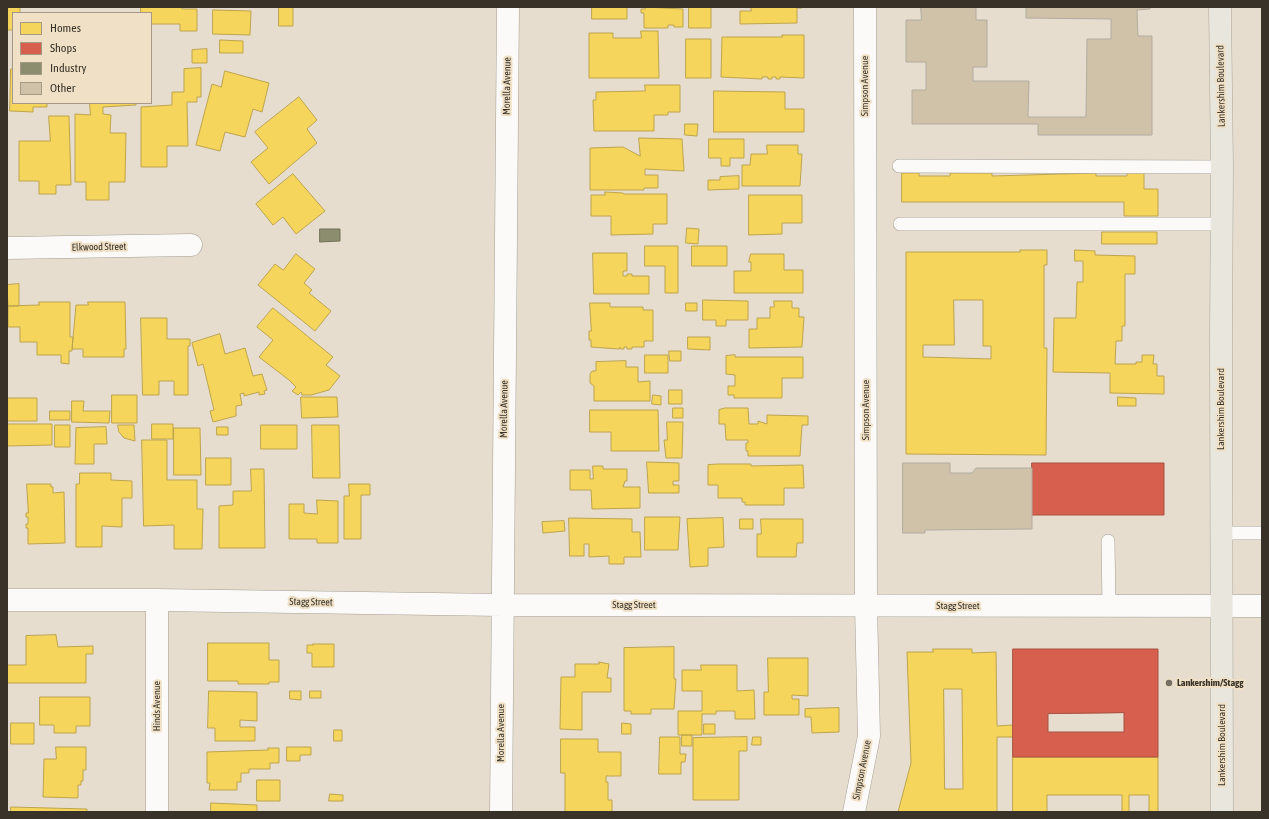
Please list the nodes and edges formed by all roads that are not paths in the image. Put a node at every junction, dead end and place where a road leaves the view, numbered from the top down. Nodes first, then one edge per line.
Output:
1 (508, 7) edge
2 (865, 7) edge
3 (1220, 7) edge
4 (899, 166) dead end
5 (1222, 167) junction
6 (900, 224) dead end
7 (1222, 224) junction
8 (191, 245) dead end
9 (7, 248) edge
10 (1222, 533) junction
11 (1262, 533) edge
12 (1108, 541) dead end
13 (7, 600) edge
14 (157, 600) junction
15 (502, 605) junction
16 (866, 605) junction
17 (1109, 606) junction
18 (1222, 606) junction
19 (1262, 606) edge
20 (157, 812) edge
21 (501, 812) edge
22 (854, 812) edge
23 (1222, 812) edge

1 - 15 street, Morella Avenue
2 - 16 street, Simpson Avenue
3 - 5 main road, Lankershim Boulevard
4 - 5 lane
5 - 7 main road, Lankershim Boulevard
6 - 7 lane
7 - 10 main road, Lankershim Boulevard
8 - 9 street, Elkwood Street
10 - 11 lane
10 - 18 main road, Lankershim Boulevard
12 - 17 lane
13 - 14 street, Stagg Street
14 - 15 street, Stagg Street
14 - 20 street, Hinds Avenue
15 - 16 street, Stagg Street
15 - 21 street, Morella Avenue
16 - 17 street, Stagg Street
16 - 22 street, Simpson Avenue
17 - 18 street, Stagg Street
18 - 19 street, Stagg Street
18 - 23 main road, Lankershim Boulevard

